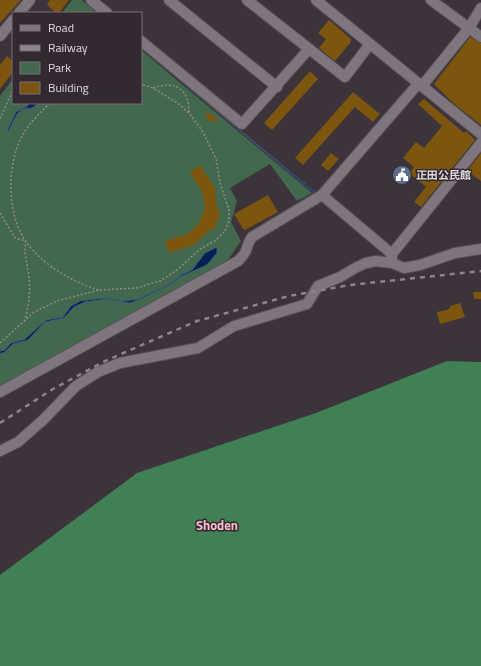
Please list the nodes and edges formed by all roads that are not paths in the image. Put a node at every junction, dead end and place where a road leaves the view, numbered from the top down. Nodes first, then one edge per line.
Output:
1 (30, 0) edge
2 (91, 0) edge
3 (169, 0) edge
4 (247, 0) edge
5 (316, 0) edge
6 (431, 0) edge
7 (481, 8) edge
8 (20, 12) edge
9 (106, 12) edge
10 (12, 21) edge
11 (469, 28) junction
12 (0, 36) edge
13 (481, 37) edge
14 (142, 42) edge
15 (370, 44) junction
16 (309, 49) junction
17 (420, 85) junction
18 (277, 87) junction
19 (481, 134) edge
20 (481, 144) edge
21 (322, 195) junction
22 (481, 249) edge
23 (392, 258) junction
24 (0, 392) edge
25 (0, 451) edge

1 - 8 street
2 - 9 street
3 - 18 street
4 - 16 street
5 - 15 street
6 - 11 street
7 - 11 street
10 - 12 street
11 - 13 street
11 - 17 street
14 - 18 street
15 - 16 street
15 - 17 street
16 - 18 street
17 - 19 street
17 - 21 street
20 - 23 street
21 - 23 street
21 - 24 street
22 - 23 street
23 - 25 street

